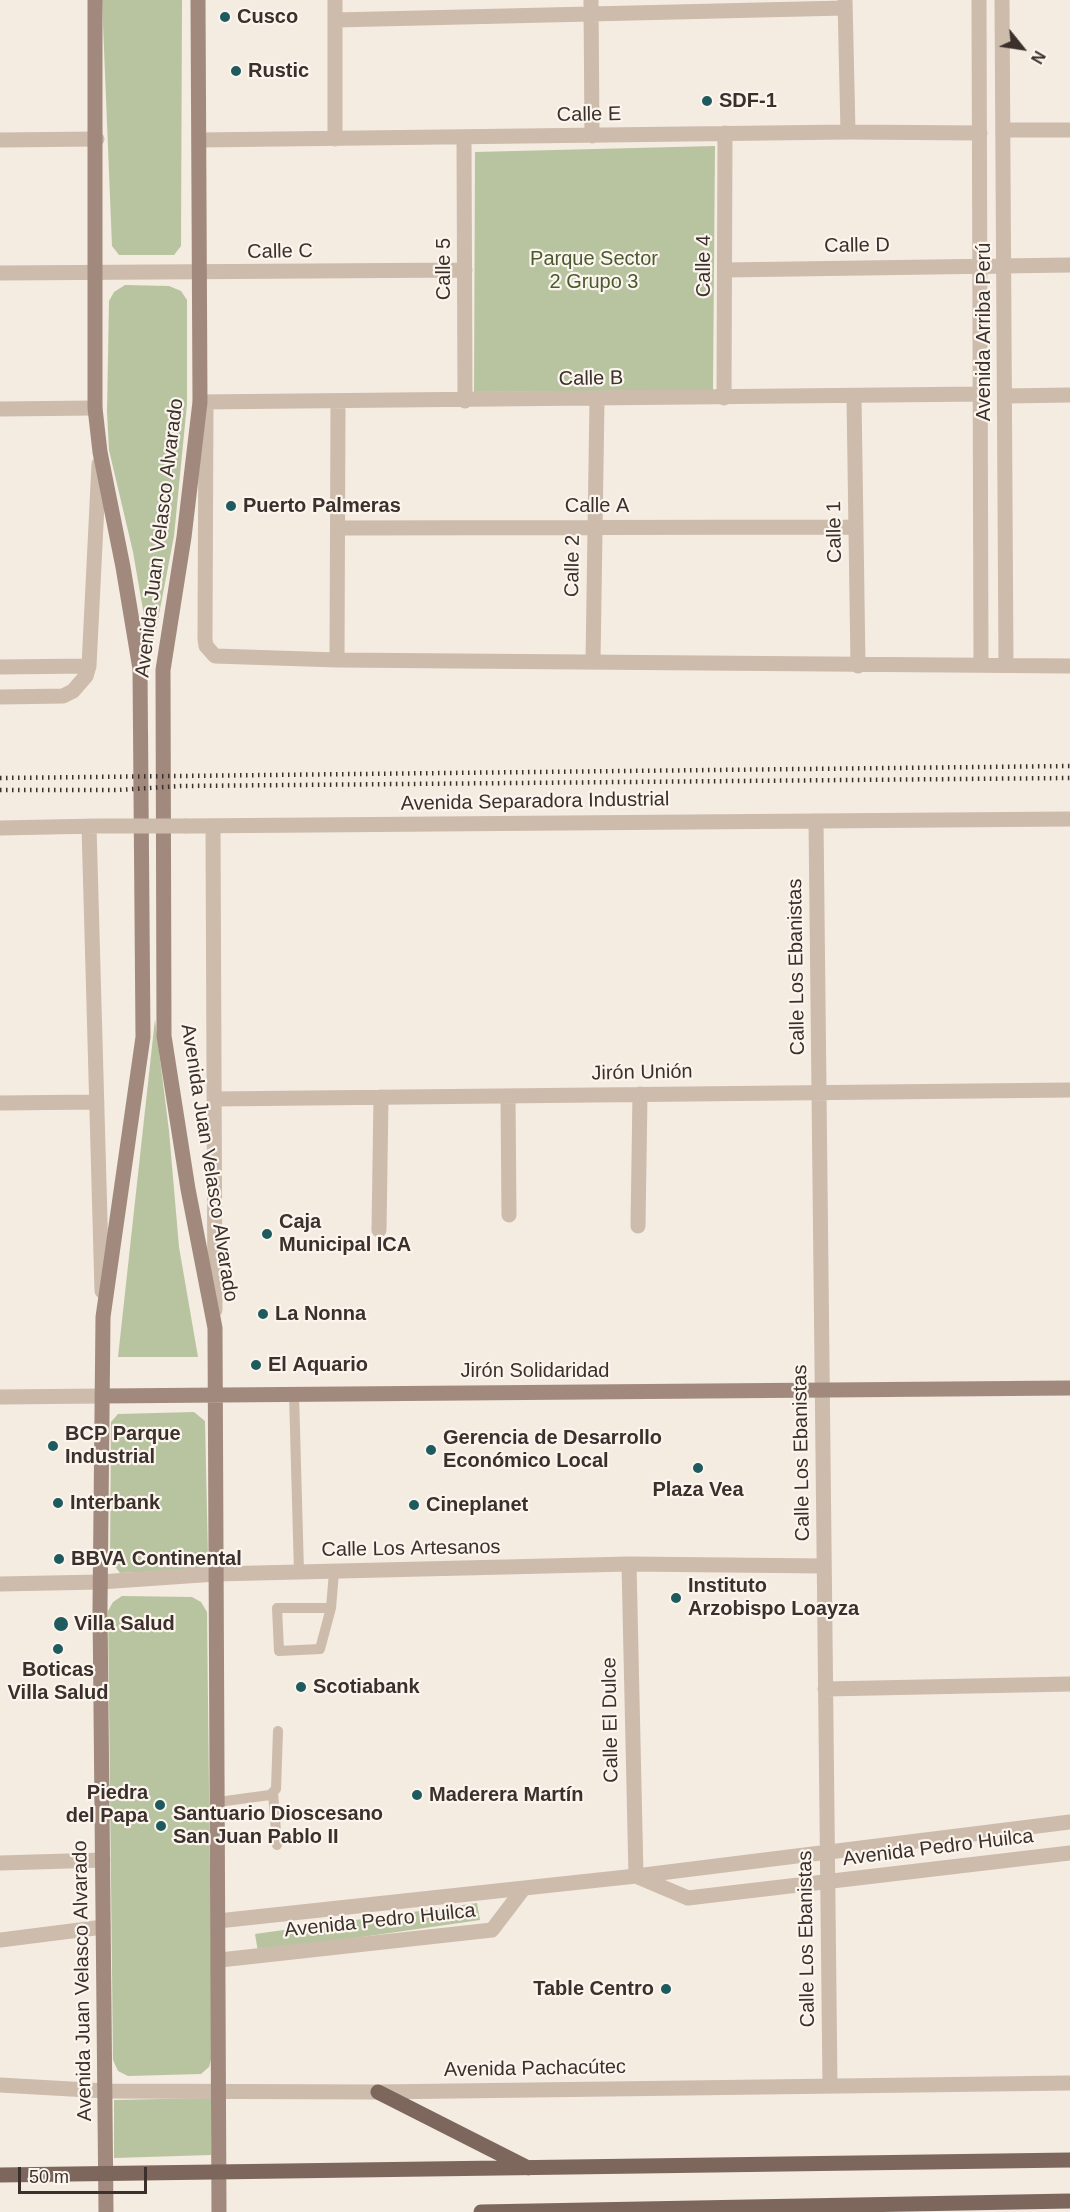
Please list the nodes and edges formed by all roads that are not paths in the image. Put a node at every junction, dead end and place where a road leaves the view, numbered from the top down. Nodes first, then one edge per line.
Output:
1 (95, 0) edge
2 (198, 0) edge
3 (335, 0) edge
4 (979, 0) edge
5 (1002, 0) edge
6 (845, 4) edge
7 (591, 7) edge
8 (335, 20) junction
9 (1004, 130) junction
10 (1070, 130) edge
11 (848, 132) junction
12 (725, 133) junction
13 (980, 133) junction
14 (592, 135) junction
15 (464, 137) junction
16 (335, 139) junction
17 (0, 140) edge
18 (97, 140) junction
19 (198, 140) junction
20 (991, 265) junction
21 (1070, 265) edge
22 (465, 270) junction
23 (725, 270) junction
24 (96, 272) junction
25 (0, 273) edge
26 (199, 274) junction
27 (982, 394) junction
28 (1070, 395) edge
29 (854, 396) junction
30 (1005, 396) junction
31 (724, 398) junction
32 (597, 400) junction
33 (465, 401) junction
34 (203, 402) junction
35 (338, 403) junction
36 (95, 408) junction
37 (0, 409) edge
38 (100, 453) junction
39 (595, 527) junction
40 (855, 527) junction
41 (338, 528) junction
42 (336, 660) junction
43 (593, 662) junction
44 (981, 663) junction
45 (1006, 664) junction
46 (89, 666) junction
47 (858, 666) junction
48 (1070, 666) edge
49 (0, 667) edge
50 (0, 697) edge
51 (1070, 819) edge
52 (816, 820) junction
53 (95, 826) junction
54 (213, 826) junction
55 (0, 828) edge
56 (1070, 1090) edge
57 (819, 1092) junction
58 (640, 1094) junction
59 (508, 1096) junction
60 (381, 1097) junction
61 (214, 1099) junction
62 (97, 1102) junction
63 (0, 1103) edge
64 (509, 1215) dead end
65 (638, 1226) dead end
66 (379, 1230) dead end
67 (103, 1317) junction
68 (215, 1328) junction
69 (1070, 1388) edge
70 (822, 1390) junction
71 (294, 1394) junction
72 (215, 1395) junction
73 (102, 1396) junction
74 (0, 1397) edge
75 (629, 1564) junction
76 (824, 1566) junction
77 (299, 1572) junction
78 (334, 1572) junction
79 (216, 1574) junction
80 (100, 1582) junction
81 (0, 1584) edge
82 (331, 1608) junction
83 (1070, 1684) edge
84 (825, 1689) junction
85 (278, 1731) dead end
86 (273, 1792) junction
87 (218, 1802) junction
88 (1070, 1822) edge
89 (277, 1845) dead end
90 (827, 1852) junction
91 (1070, 1853) edge
92 (103, 1860) junction
93 (0, 1863) edge
94 (636, 1876) junction
95 (827, 1882) junction
96 (524, 1888) junction
97 (218, 1921) junction
98 (103, 1928) junction
99 (0, 1940) edge
100 (220, 1960) junction
101 (1070, 2083) edge
102 (0, 2085) edge
103 (830, 2086) junction
104 (219, 2090) junction
105 (106, 2091) junction
106 (378, 2092) junction
107 (1070, 2160) edge
108 (531, 2169) junction
109 (105, 2173) junction
110 (218, 2174) junction
111 (0, 2175) edge
112 (1070, 2201) edge
113 (566, 2211) edge
114 (106, 2212) edge
115 (219, 2212) edge
116 (481, 2212) edge

1 - 18 main road, Avenida Juan Velasco Alvarado
2 - 19 main road, Avenida Juan Velasco Alvarado
3 - 8 street
4 - 13 street, Avenida Arriba Perú
5 - 9 street, Avenida Arriba Perú
6 - 7 street
6 - 11 street
7 - 8 street
7 - 14 street
8 - 16 street
9 - 10 street
9 - 20 street, Avenida Arriba Perú
11 - 12 street, Calle E
11 - 13 street, Calle E
12 - 14 street, Calle E
12 - 23 street, Calle 4
13 - 20 street, Avenida Arriba Perú
14 - 15 street, Calle E
15 - 16 street, Calle E
15 - 22 street, Calle 5
16 - 19 street, Calle E
17 - 18 street
18 - 24 main road, Avenida Juan Velasco Alvarado
19 - 26 main road, Avenida Juan Velasco Alvarado
20 - 21 street
20 - 23 street, Calle D
20 - 27 street, Avenida Arriba Perú
20 - 30 street, Avenida Arriba Perú
22 - 26 street, Calle C
22 - 33 street, Calle 5
23 - 31 street, Calle 4
24 - 25 street
24 - 26 street, Calle C
24 - 36 main road, Avenida Juan Velasco Alvarado
26 - 34 main road, Avenida Juan Velasco Alvarado
27 - 29 street, Calle B
27 - 44 street, Avenida Arriba Perú
28 - 30 street
29 - 31 street, Calle B
29 - 40 street, Calle 1
30 - 45 street, Avenida Arriba Perú
31 - 32 street, Calle B
32 - 33 street, Calle B
32 - 39 street, Calle 2
33 - 35 street, Calle B
34 - 35 street, Calle B
34 - 42 street, Avenida Juan Velasco Alvarado
34 - 68 main road, Avenida Juan Velasco Alvarado
35 - 41 street
36 - 37 street
36 - 38 main road, Avenida Juan Velasco Alvarado
38 - 46 street, Avenida Juan Velasco Alvarado
38 - 67 main road, Avenida Juan Velasco Alvarado
39 - 40 street, Calle A
39 - 41 street, Calle A
39 - 43 street, Calle 2
40 - 47 street, Calle 1
41 - 42 street
42 - 43 street
43 - 47 street
44 - 45 street
44 - 47 street
45 - 48 street
46 - 49 street
46 - 50 street
51 - 52 street, Avenida Separadora Industrial
52 - 54 street, Avenida Separadora Industrial
52 - 57 street, Calle Los Ebanistas
53 - 54 street, Avenida Separadora Industrial, bridge
53 - 55 street, Avenida Separadora Industrial
53 - 62 street, Avenida Juan Velasco Alvarado
54 - 61 street, Avenida Juan Velasco Alvarado
56 - 57 street, Jirón Unión
57 - 58 street, Jirón Unión
57 - 70 street, Calle Los Ebanistas
58 - 59 street, Jirón Unión
58 - 65 street
59 - 60 street, Jirón Unión
59 - 64 street
60 - 61 street, Jirón Unión
60 - 66 street
61 - 68 street, Avenida Juan Velasco Alvarado
62 - 63 street
62 - 67 street, Avenida Juan Velasco Alvarado
67 - 73 main road, Avenida Juan Velasco Alvarado
68 - 72 main road, Avenida Juan Velasco Alvarado
69 - 70 main road, Jirón Solidaridad
70 - 71 main road, Jirón Solidaridad
70 - 76 street, Calle Los Ebanistas
71 - 72 main road, Jirón Solidaridad
71 - 77 lane
72 - 73 main road, Jirón Solidaridad
72 - 79 main road, Avenida Juan Velasco Alvarado
73 - 74 street, Jirón Solidaridad
73 - 80 main road, Avenida Juan Velasco Alvarado
75 - 76 street, Calle Los Artesanos
75 - 78 street, Calle Los Artesanos
75 - 94 street, Calle El Dulce
76 - 84 street, Calle Los Ebanistas
77 - 78 street, Calle Los Artesanos
77 - 79 street, Calle Los Artesanos
78 - 82 lane
79 - 80 street, Calle Los Artesanos
79 - 87 main road, Avenida Juan Velasco Alvarado
80 - 81 street, Calle Los Artesanos
80 - 92 main road, Avenida Juan Velasco Alvarado
82 - 82 lane
83 - 84 street
84 - 90 street, Calle Los Ebanistas
85 - 86 lane
86 - 87 lane
86 - 89 lane
87 - 97 main road, Avenida Juan Velasco Alvarado
88 - 90 street
90 - 94 street
90 - 95 street, Calle Los Ebanistas
91 - 95 street, Avenida Pedro Huilca
92 - 93 street
92 - 98 main road, Avenida Juan Velasco Alvarado
94 - 95 street, Avenida Pedro Huilca
94 - 96 street
95 - 103 street, Calle Los Ebanistas
96 - 97 street
96 - 100 street, Avenida Pedro Huilca
97 - 100 main road, Avenida Juan Velasco Alvarado
98 - 99 street
98 - 105 main road, Avenida Juan Velasco Alvarado
100 - 104 main road, Avenida Juan Velasco Alvarado
101 - 103 street, Avenida Pachacútec
102 - 105 street, Avenida Pachacútec
103 - 106 street, Avenida Pachacútec
104 - 105 street, Avenida Pachacútec
104 - 106 street, Avenida Pachacútec
104 - 110 main road, Avenida Juan Velasco Alvarado
105 - 109 main road, Avenida Juan Velasco Alvarado
106 - 108 main road
107 - 108 main road
108 - 110 main road
109 - 110 main road
109 - 111 main road
109 - 114 main road, Avenida Juan Velasco Alvarado
110 - 115 main road, Avenida Juan Velasco Alvarado
112 - 113 main road
113 - 116 main road

